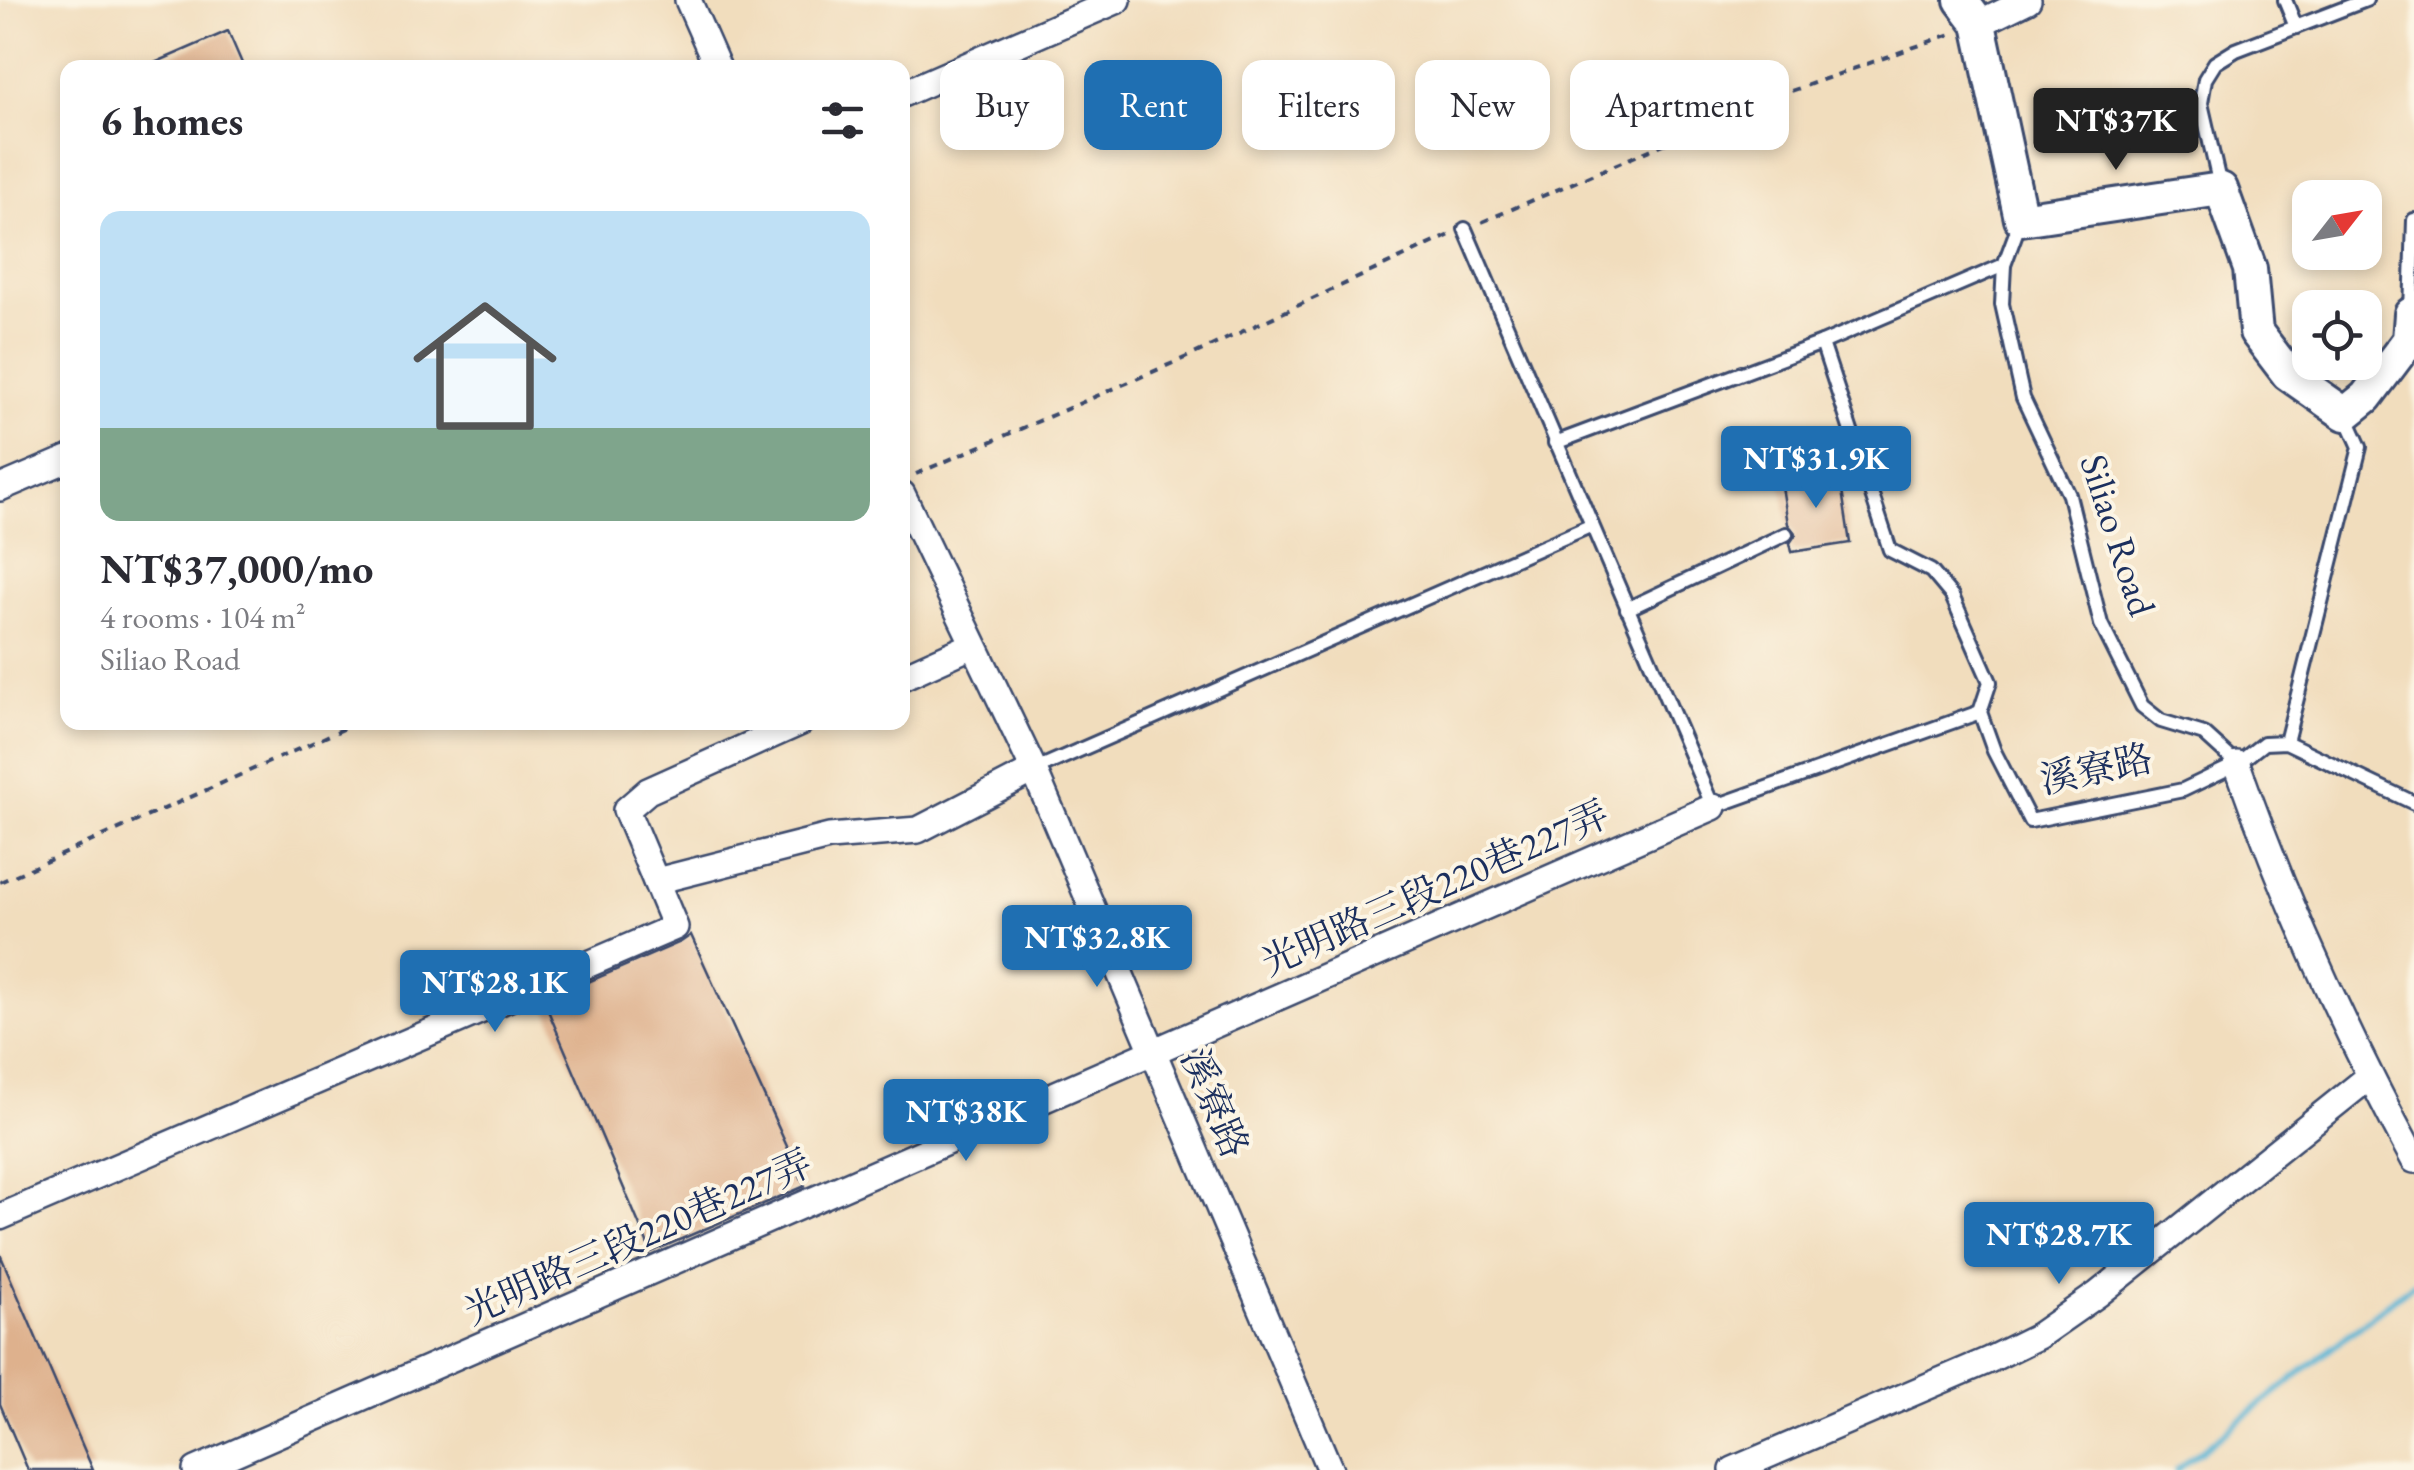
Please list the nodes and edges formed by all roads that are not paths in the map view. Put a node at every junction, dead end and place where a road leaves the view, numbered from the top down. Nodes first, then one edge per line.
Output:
1 (688, 0) edge
2 (1118, 0) edge
3 (2028, 0) edge
4 (2286, 0) edge
5 (2366, 0) edge
6 (1970, 12) edge
7 (2296, 27) junction
8 (714, 60) edge
9 (910, 91) edge
10 (2221, 189) junction
11 (2021, 220) junction
12 (2414, 220) edge
13 (1465, 229) road end
14 (2004, 265) junction
15 (2412, 314) edge
16 (1822, 343) junction
17 (2345, 414) junction
18 (1555, 443) junction
19 (60, 462) edge
20 (0, 488) edge
21 (910, 511) edge
22 (1590, 526) junction
23 (1786, 534) dead end
24 (1626, 609) junction
25 (973, 646) junction
26 (910, 674) edge
27 (1980, 712) junction
28 (783, 730) edge
29 (2286, 742) junction
30 (2237, 764) junction
31 (1034, 770) junction
32 (2414, 803) edge
33 (1714, 807) junction
34 (656, 881) junction
35 (1154, 1053) junction
36 (2369, 1078) junction
37 (2414, 1160) edge
38 (0, 1218) edge
39 (196, 1470) edge
40 (1330, 1470) edge
41 (1732, 1470) edge

1 - 8 street
2 - 9 street
3 - 6 street
4 - 7 lane
5 - 7 lane
6 - 11 street
7 - 10 lane
10 - 11 street
10 - 17 street
11 - 14 lane, Siliao Road
12 - 15 lane
13 - 18 lane
14 - 16 lane
14 - 30 lane, Siliao Road
15 - 17 street
16 - 18 lane
16 - 27 lane, 溪寮路
17 - 29 lane
18 - 22 lane
19 - 20 street
21 - 25 street, 溪寮路
22 - 24 lane
22 - 31 lane
23 - 24 lane
24 - 33 lane
25 - 26 street
25 - 31 street, 溪寮路
27 - 30 lane, 溪寮路
27 - 33 lane
28 - 34 street
29 - 30 lane, 溪寮路
29 - 32 lane
30 - 36 street
31 - 34 street
31 - 35 street, 溪寮路
33 - 35 street, 光明路三段220巷227弄
34 - 38 street
35 - 39 street, 光明路三段220巷227弄
35 - 40 street, 溪寮路
36 - 37 street
36 - 41 street

